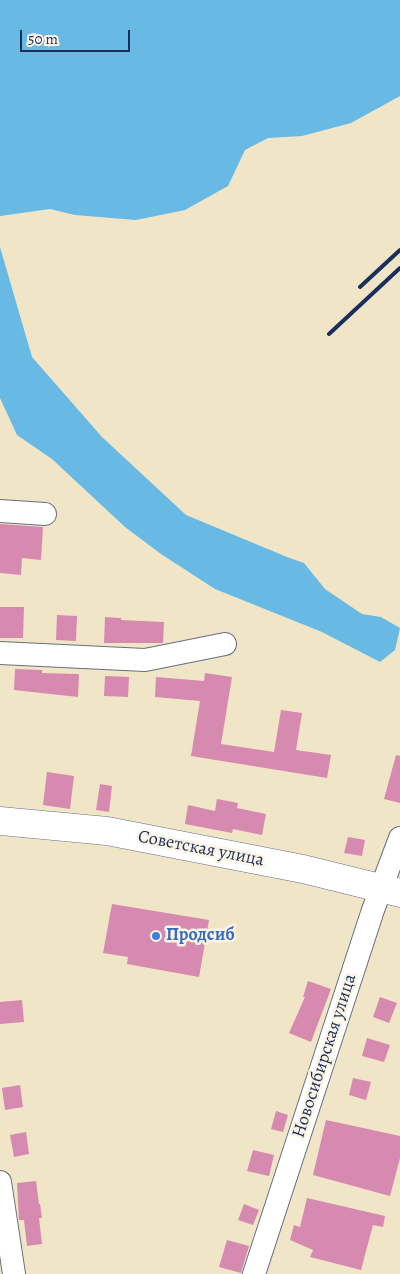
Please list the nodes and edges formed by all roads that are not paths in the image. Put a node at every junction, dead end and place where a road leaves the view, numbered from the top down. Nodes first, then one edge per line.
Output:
1 (0, 511) edge
2 (46, 514) dead end
3 (225, 644) dead end
4 (0, 653) edge
5 (0, 821) edge
6 (400, 838) edge
7 (391, 890) edge
8 (0, 1182) edge
9 (14, 1274) edge
10 (254, 1274) edge

1 - 2 street
3 - 4 street
5 - 7 main road, Советская улица
6 - 7 street, Новосибирская улица
7 - 10 street, Новосибирская улица
8 - 9 street

